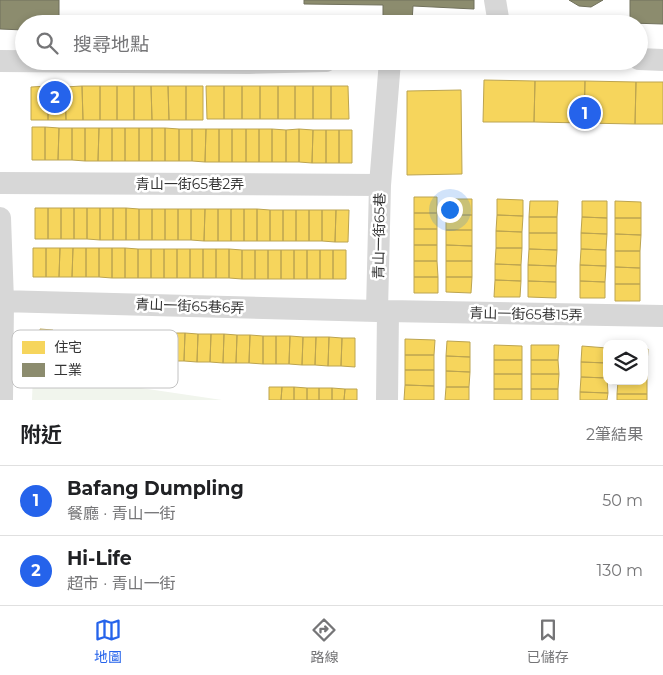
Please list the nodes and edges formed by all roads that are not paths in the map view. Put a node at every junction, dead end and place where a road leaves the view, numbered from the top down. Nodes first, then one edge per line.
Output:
1 (495, 0) edge
2 (497, 15) edge
3 (648, 59) edge
4 (663, 60) edge
5 (0, 61) edge
6 (15, 61) edge
7 (389, 70) edge
8 (0, 182) edge
9 (380, 185) junction
10 (0, 218) edge
11 (2, 301) edge
12 (383, 311) junction
13 (663, 316) edge
14 (2, 400) edge
15 (388, 400) edge

1 - 2 street
3 - 4 street
5 - 6 street
7 - 9 street, 青山一街65巷
8 - 9 street, 青山一街65巷2弄
9 - 12 street, 青山一街65巷
10 - 11 street
11 - 12 street, 青山一街65巷6弄
11 - 14 street
12 - 13 street, 青山一街65巷15弄
12 - 15 street, 青山一街65巷

